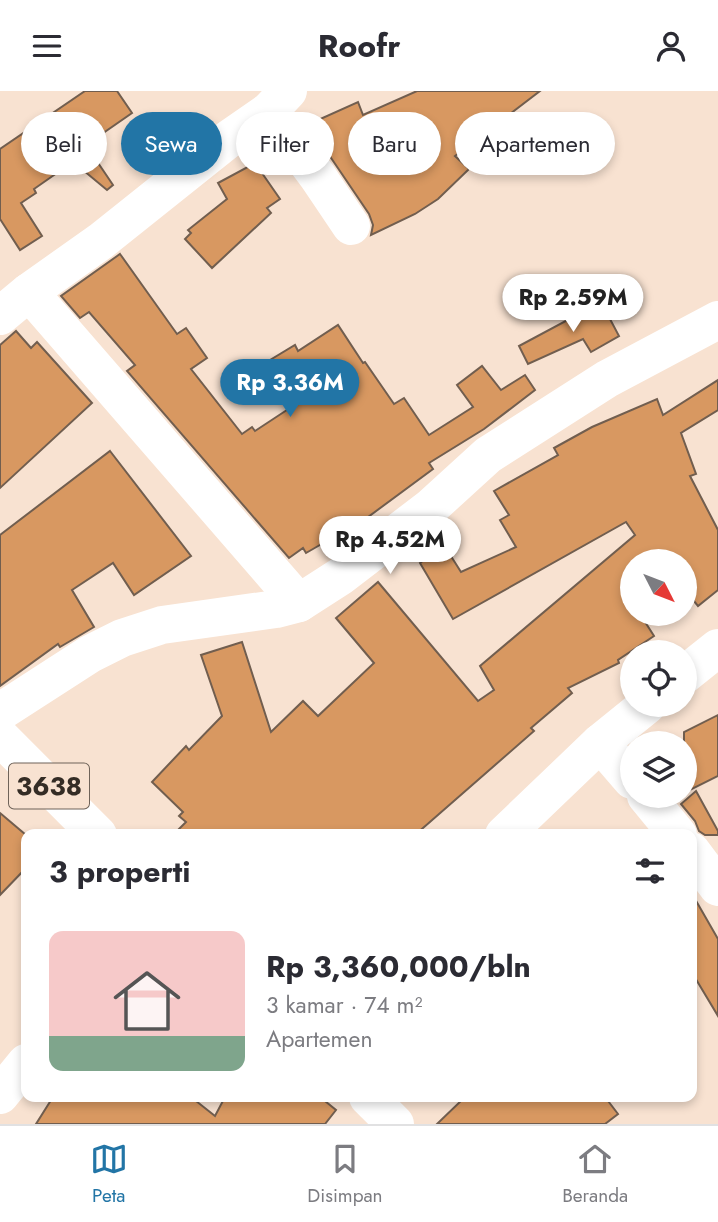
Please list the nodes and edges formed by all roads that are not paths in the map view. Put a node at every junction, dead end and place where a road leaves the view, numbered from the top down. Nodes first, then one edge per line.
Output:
1 (279, 101) edge
2 (351, 226) dead end
3 (29, 292) junction
4 (0, 316) edge
5 (718, 320) edge
6 (299, 603) junction
7 (718, 648) edge
8 (697, 665) edge
9 (0, 712) edge
10 (632, 717) edge
11 (0, 737) edge
12 (600, 743) junction
13 (620, 766) edge
14 (656, 808) edge
15 (92, 829) edge
16 (510, 829) edge
17 (673, 829) edge
18 (697, 859) edge
19 (718, 887) edge
20 (21, 1069) edge
21 (0, 1095) edge
22 (373, 1102) edge
23 (395, 1124) edge

1 - 2 street
1 - 3 street
3 - 4 street
3 - 6 street
5 - 6 street
6 - 9 street
7 - 8 street
10 - 12 street
11 - 15 street, 3638
12 - 13 street
12 - 16 street
14 - 17 street
18 - 19 street
20 - 21 street
22 - 23 street

